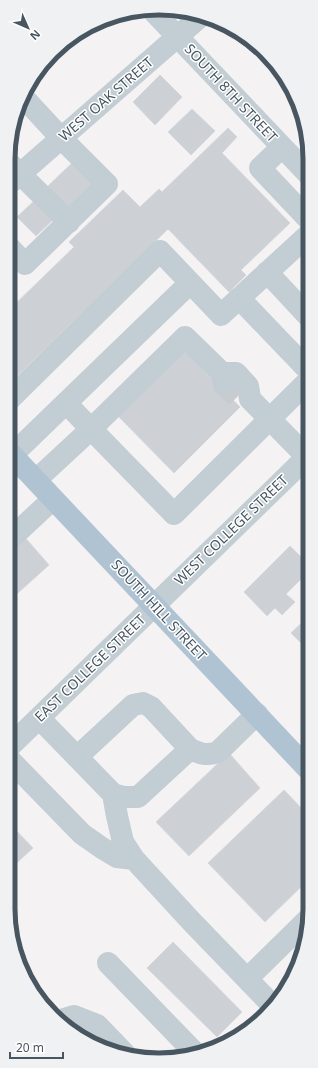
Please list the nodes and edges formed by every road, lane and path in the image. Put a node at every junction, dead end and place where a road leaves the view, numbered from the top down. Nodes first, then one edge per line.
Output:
1 (157, 15) edge
2 (196, 20) edge
3 (177, 36) junction
4 (27, 101) edge
5 (61, 138) junction
6 (282, 147) junction
7 (303, 169) edge
8 (15, 173) edge
9 (15, 175) edge
10 (303, 214) edge
11 (69, 222) junction
12 (303, 243) edge
13 (15, 253) edge
14 (267, 272) junction
15 (190, 283) junction
16 (239, 298) junction
17 (303, 311) edge
18 (303, 365) edge
19 (303, 393) edge
20 (15, 394) edge
21 (66, 403) junction
22 (269, 419) junction
23 (91, 428) junction
24 (15, 450) edge
25 (303, 451) edge
26 (15, 458) edge
27 (303, 461) edge
28 (36, 480) junction
29 (53, 499) junction
30 (15, 534) edge
31 (154, 605) junction
32 (257, 714) junction
33 (39, 718) junction
34 (15, 742) edge
35 (190, 750) junction
36 (77, 757) junction
37 (303, 764) edge
38 (15, 765) edge
39 (113, 794) junction
40 (134, 859) junction
41 (302, 925) edge
42 (108, 964) dead end
43 (247, 979) junction
44 (269, 1002) edge
45 (66, 1019) edge
46 (118, 1047) edge
47 (191, 1049) edge

1 - 3 street, SOUTH 8TH STREET
2 - 3 street, WEST OAK STREET
3 - 5 street, WEST OAK STREET
3 - 6 street, SOUTH 8TH STREET
4 - 5 street
5 - 8 street, WEST OAK STREET
5 - 11 street
6 - 7 street, SOUTH 8TH STREET
6 - 10 street
9 - 11 street
11 - 13 street
12 - 14 street
14 - 16 street
14 - 17 street
15 - 16 street
15 - 20 street
15 - 21 street
16 - 18 street
19 - 22 street
21 - 23 street
21 - 24 street
22 - 23 street
22 - 23 street
22 - 25 street
23 - 28 street
26 - 28 main road, SOUTH HILL STREET
27 - 31 street, WEST COLLEGE STREET
28 - 29 main road, SOUTH HILL STREET
29 - 30 street
29 - 31 main road, SOUTH HILL STREET
31 - 32 main road, SOUTH HILL STREET
31 - 33 street, EAST COLLEGE STREET
32 - 35 street
32 - 37 main road, SOUTH HILL STREET
33 - 34 street, EAST COLLEGE STREET
33 - 36 street
35 - 36 street
35 - 39 street
36 - 39 street
38 - 40 street
39 - 40 street
40 - 43 street
41 - 43 street
42 - 47 street
43 - 44 street
45 - 46 street

